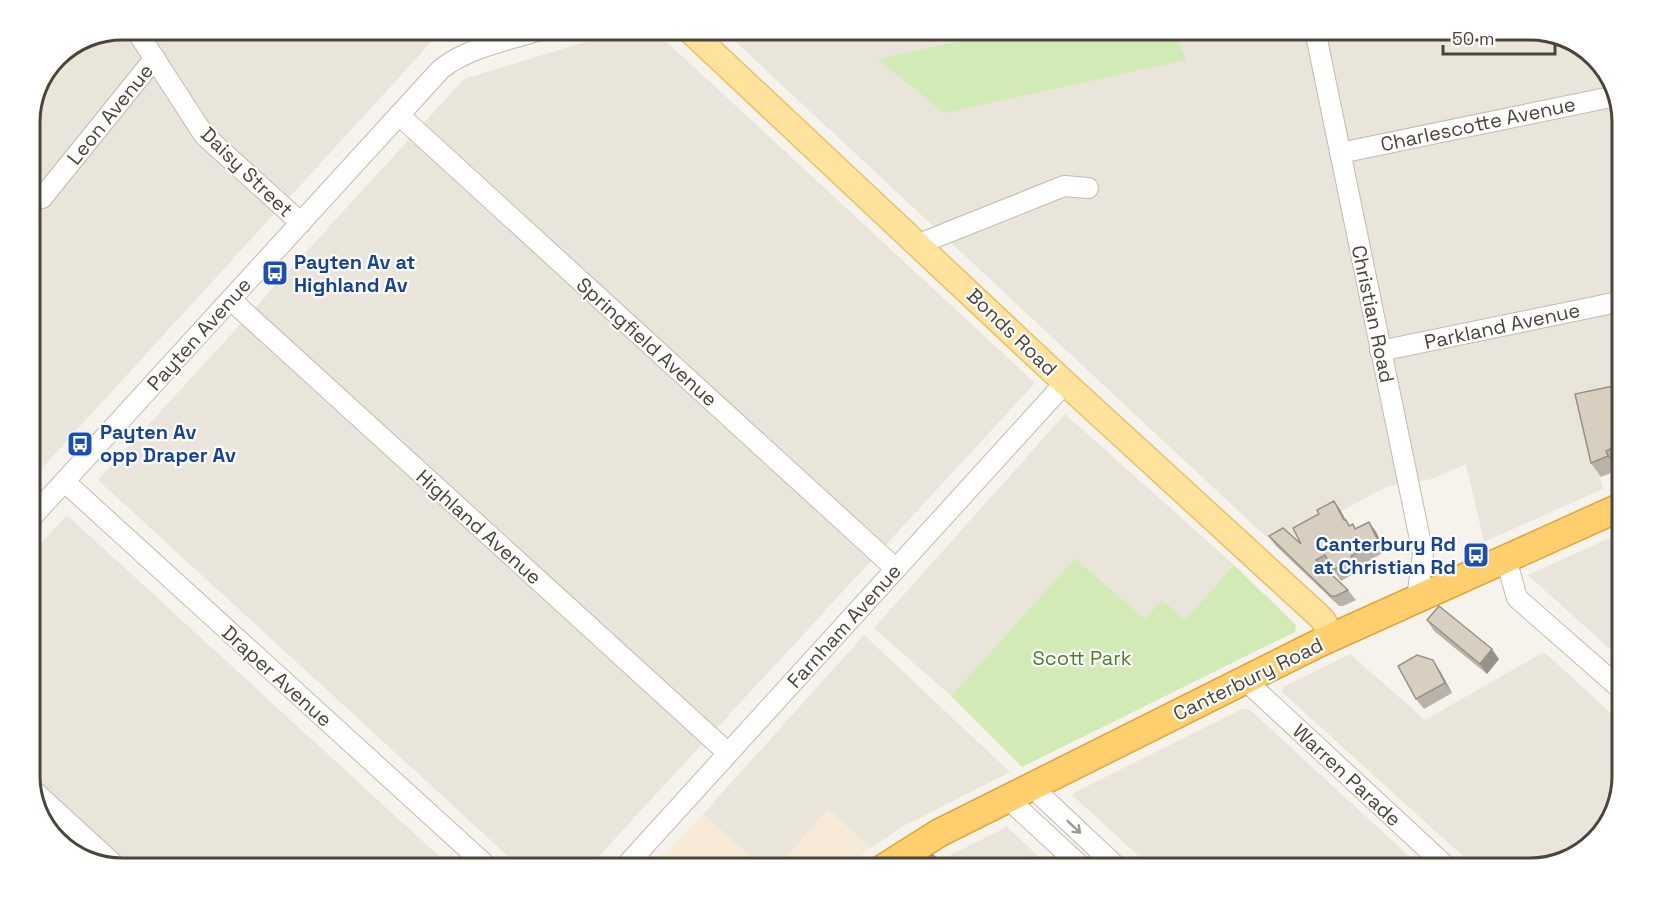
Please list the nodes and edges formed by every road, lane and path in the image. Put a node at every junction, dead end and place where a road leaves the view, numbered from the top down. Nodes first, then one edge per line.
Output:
1 (143, 40) edge
2 (509, 40) edge
3 (700, 40) edge
4 (1317, 40) edge
5 (155, 58) junction
6 (1608, 98) edge
7 (399, 115) junction
8 (1340, 153) junction
9 (1088, 188) dead end
10 (42, 198) dead end
11 (300, 223) junction
12 (919, 244) junction
13 (231, 300) junction
14 (1612, 303) edge
15 (1380, 351) junction
16 (1065, 382) junction
17 (65, 482) junction
18 (41, 507) edge
19 (1612, 511) edge
20 (1506, 559) junction
21 (896, 569) junction
22 (1416, 598) junction
23 (1332, 637) junction
24 (1245, 680) junction
25 (1612, 681) edge
26 (728, 753) junction
27 (1020, 793) junction
28 (44, 800) edge
29 (106, 857) edge
30 (478, 858) edge
31 (632, 858) edge
32 (899, 858) edge
33 (1075, 858) edge
34 (1105, 858) edge
35 (1437, 858) edge

1 - 5 street, Daisy Street
2 - 7 street, Payten Avenue
3 - 12 main road, Bonds Road
4 - 8 street, Christian Road
5 - 10 street, Leon Avenue
5 - 11 street, Daisy Street
6 - 8 street, Charlescotte Avenue
7 - 11 street, Payten Avenue
7 - 21 street, Springfield Avenue
8 - 15 street, Christian Road
9 - 12 street
11 - 13 street, Payten Avenue
12 - 16 main road, Bonds Road
13 - 17 street, Payten Avenue
13 - 26 street, Highland Avenue
14 - 15 street, Parkland Avenue
15 - 22 street, Christian Road
16 - 21 street, Farnham Avenue
16 - 23 main road, Bonds Road
17 - 18 street, Payten Avenue
17 - 30 street, Draper Avenue
19 - 20 highway, Canterbury Road
20 - 22 highway, Canterbury Road
20 - 25 street
21 - 26 street, Farnham Avenue
22 - 23 highway, Canterbury Road
23 - 24 highway, Canterbury Road
24 - 27 highway, Canterbury Road
24 - 35 street, Warren Parade
26 - 31 street, Farnham Avenue
27 - 32 highway, Canterbury Road
27 - 33 street
27 -> 34 street
28 - 29 street

